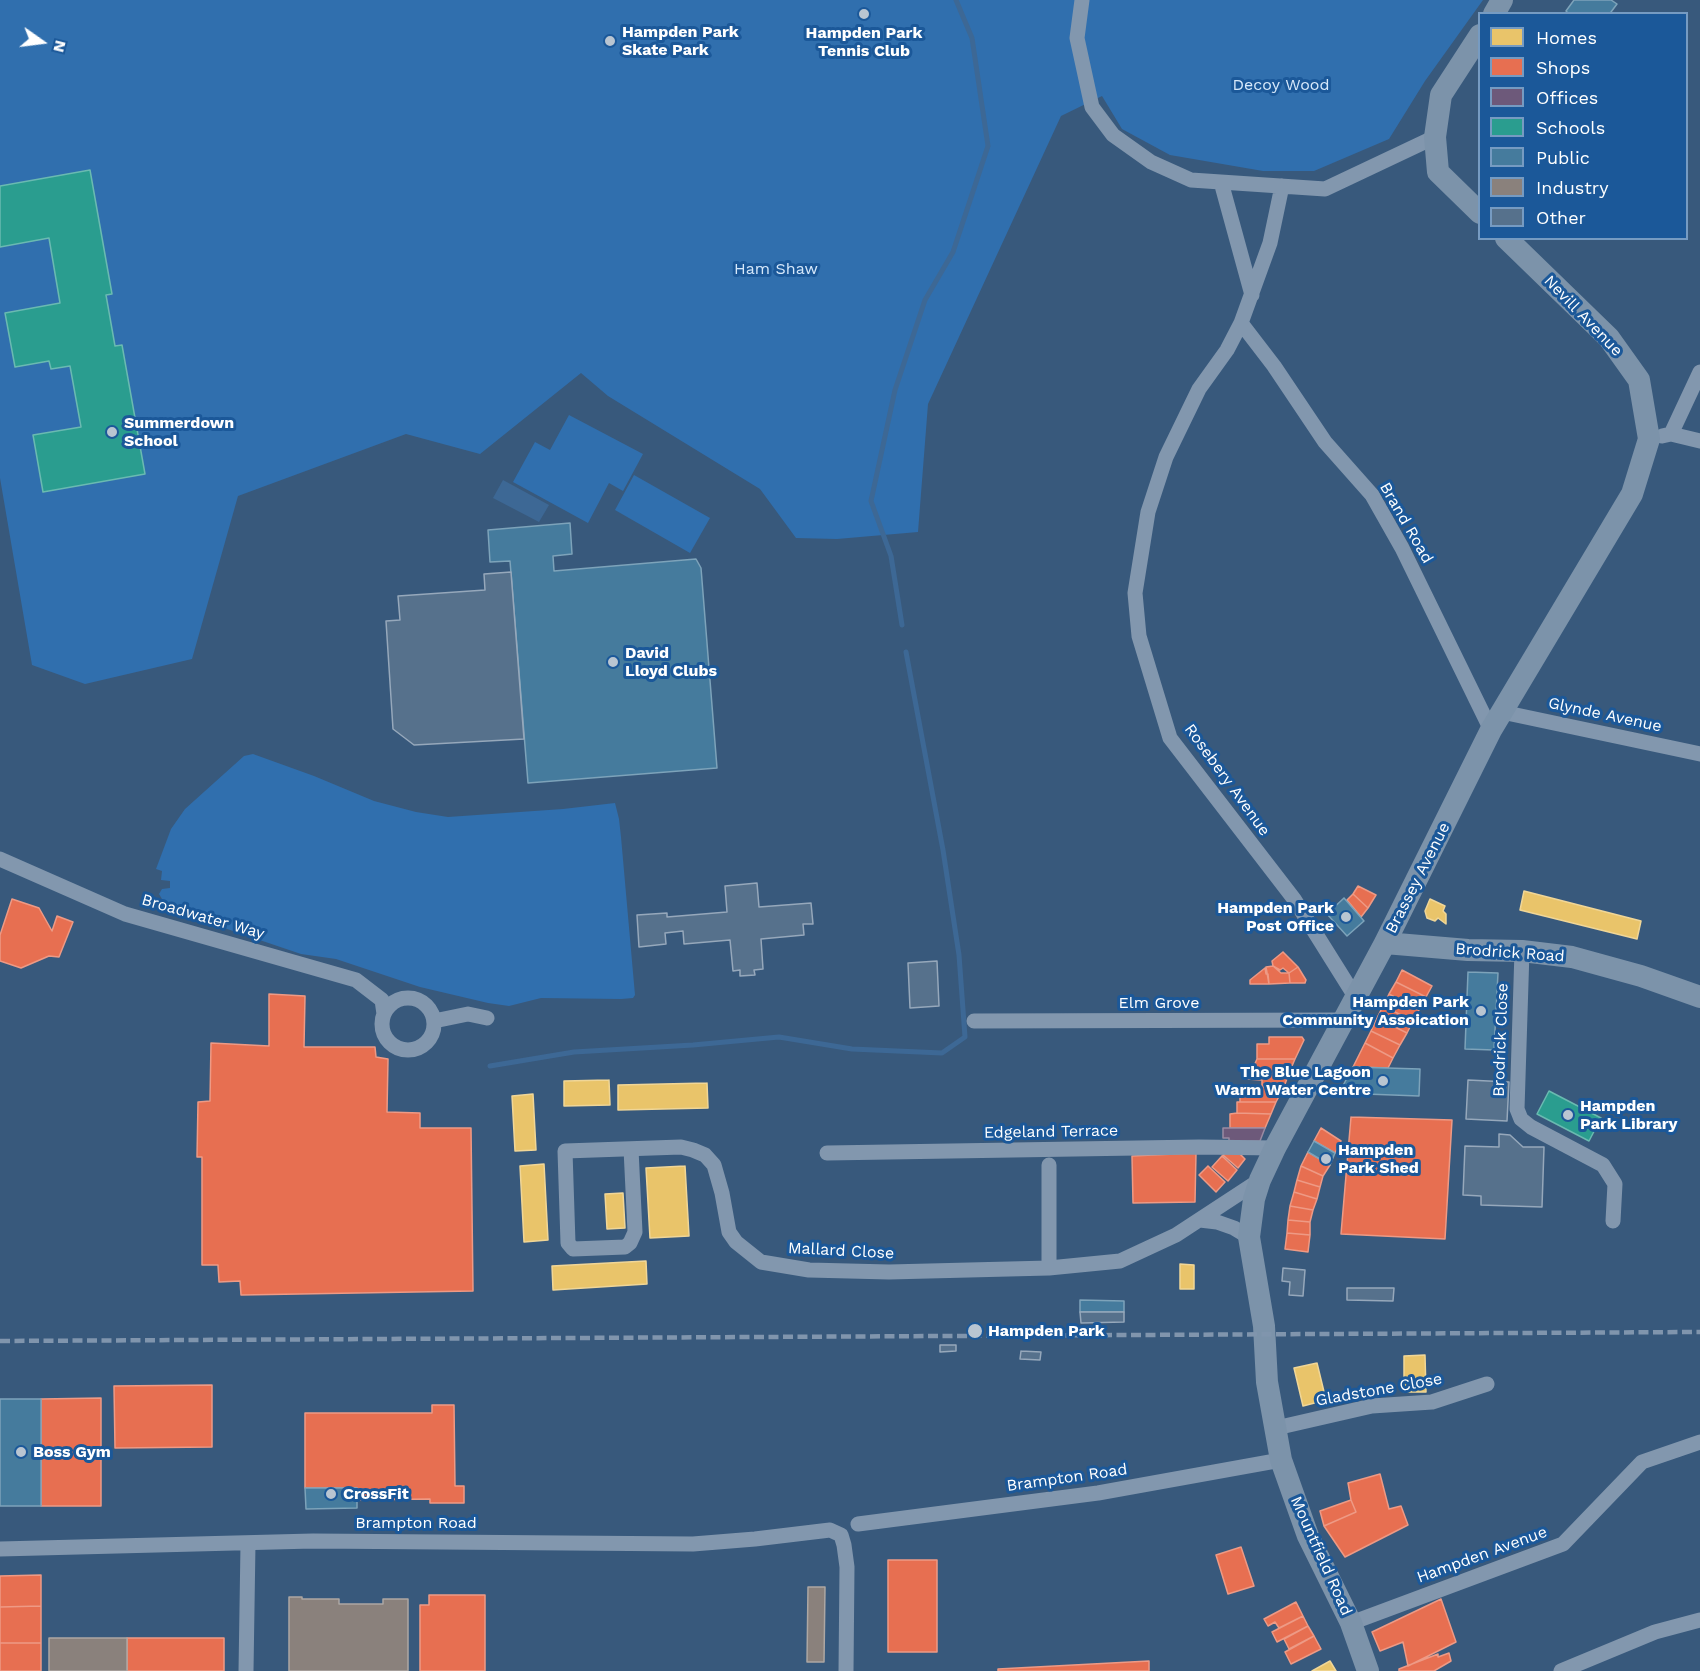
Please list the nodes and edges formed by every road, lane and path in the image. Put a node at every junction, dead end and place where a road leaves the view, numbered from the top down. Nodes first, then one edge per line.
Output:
1 (1082, 0) edge
2 (1478, 37) edge
3 (1435, 137) junction
4 (1221, 182) junction
5 (1282, 186) junction
6 (1478, 212) edge
7 (1508, 240) edge
8 (1252, 295) junction
9 (1242, 323) junction
10 (1700, 372) edge
11 (1671, 434) junction
12 (1649, 439) junction
13 (1700, 441) edge
14 (1496, 721) junction
15 (1700, 754) edge
16 (0, 859) edge
17 (1385, 943) junction
18 (1522, 951) junction
19 (1700, 997) edge
20 (1356, 998) junction
21 (384, 1014) junction
22 (487, 1018) dead end
23 (1344, 1020) junction
24 (434, 1021) junction
25 (974, 1022) dead end
26 (1275, 1148) junction
27 (631, 1149) junction
28 (827, 1153) dead end
29 (1049, 1165) dead end
30 (1260, 1180) junction
31 (1200, 1220) junction
32 (1612, 1221) dead end
33 (1249, 1237) junction
34 (1049, 1268) junction
35 (1264, 1334) joint
36 (1487, 1384) dead end
37 (1276, 1428) junction
38 (1700, 1442) edge
39 (1281, 1460) junction
40 (858, 1524) dead end
41 (248, 1544) junction
42 (0, 1549) edge
43 (1700, 1620) edge
44 (1351, 1623) junction
45 (246, 1671) edge
46 (846, 1671) edge
47 (1368, 1671) edge
48 (1561, 1671) edge

1 - 4 street
2 - 3 street
3 - 5 street
3 - 6 street
4 - 5 street
4 - 8 street
5 - 8 street, Rosebery Avenue
7 - 12 street, Nevill Avenue
8 - 9 street, Rosebery Avenue
9 - 14 street, Brand Road
9 - 20 street, Rosebery Avenue
10 - 11 street
11 - 12 street
11 - 13 street
12 - 14 street, Brassey Avenue
14 - 15 street, Glynde Avenue
14 - 17 street, Brassey Avenue
16 - 21 street, Broadwater Way
17 - 18 street, Brodrick Road
17 - 20 street, Brassey Avenue
18 - 19 street, Brodrick Road
18 - 32 street, Brodrick Close
20 - 23 street, Brassey Avenue
21 - 24 street
21 - 24 street, Broadwater Way
22 - 24 street
23 - 25 street, Elm Grove
23 - 26 street, Brassey Avenue
26 - 28 street, Edgeland Terrace
26 - 30 street, Brassey Avenue
27 - 27 street, Mallard Close
27 - 34 street, Mallard Close
29 - 34 street
30 - 31 street, Mallard Close
30 - 33 street, Brassey Avenue
31 - 33 street
31 - 34 street, Mallard Close
33 - 35 street, Brassey Avenue
35 - 37 street, Mountfield Road
36 - 37 street, Gladstone Close
37 - 39 street, Mountfield Road
38 - 44 street, Hampden Avenue
39 - 40 street, Brampton Road
39 - 44 street, Mountfield Road
41 - 42 street, Brampton Road
41 - 45 street
41 - 46 street, Brampton Road
43 - 48 street
44 - 47 street, Mountfield Road

